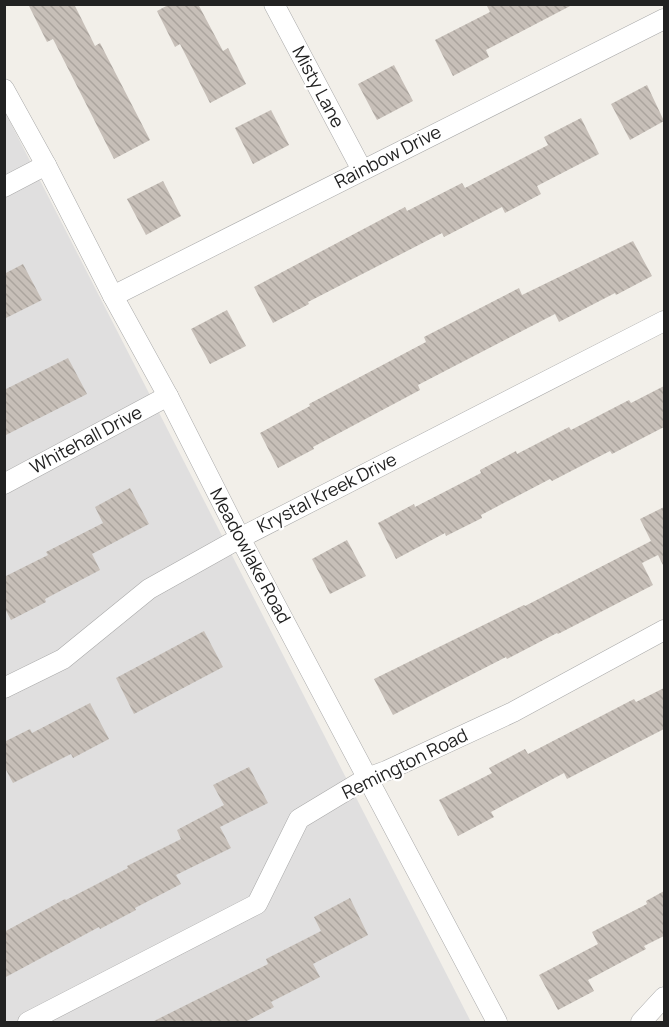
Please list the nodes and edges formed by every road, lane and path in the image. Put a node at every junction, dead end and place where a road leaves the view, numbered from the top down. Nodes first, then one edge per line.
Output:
1 (274, 4) edge
2 (663, 25) edge
3 (4, 89) edge
4 (46, 165) junction
5 (362, 170) junction
6 (4, 187) edge
7 (113, 296) junction
8 (664, 321) edge
9 (168, 396) junction
10 (4, 484) edge
11 (240, 538) junction
12 (664, 630) edge
13 (4, 688) edge
14 (367, 778) junction
15 (664, 997) edge
16 (28, 1023) edge
17 (497, 1023) edge
18 (641, 1023) edge

1 - 5 street, Misty Lane
2 - 5 street, Rainbow Drive
3 - 4 street, Meadowlake Road
4 - 6 street
4 - 7 street, Meadowlake Road
5 - 7 street, Rainbow Drive
7 - 9 street, Meadowlake Road
8 - 11 street, Krystal Kreek Drive
9 - 10 street, Whitehall Drive
9 - 11 street, Meadowlake Road
11 - 13 street, Krystal Kreek Drive
11 - 14 street, Meadowlake Road
12 - 14 street, Remington Road
14 - 16 street, Remington Road
14 - 17 street, Meadowlake Road
15 - 18 street

